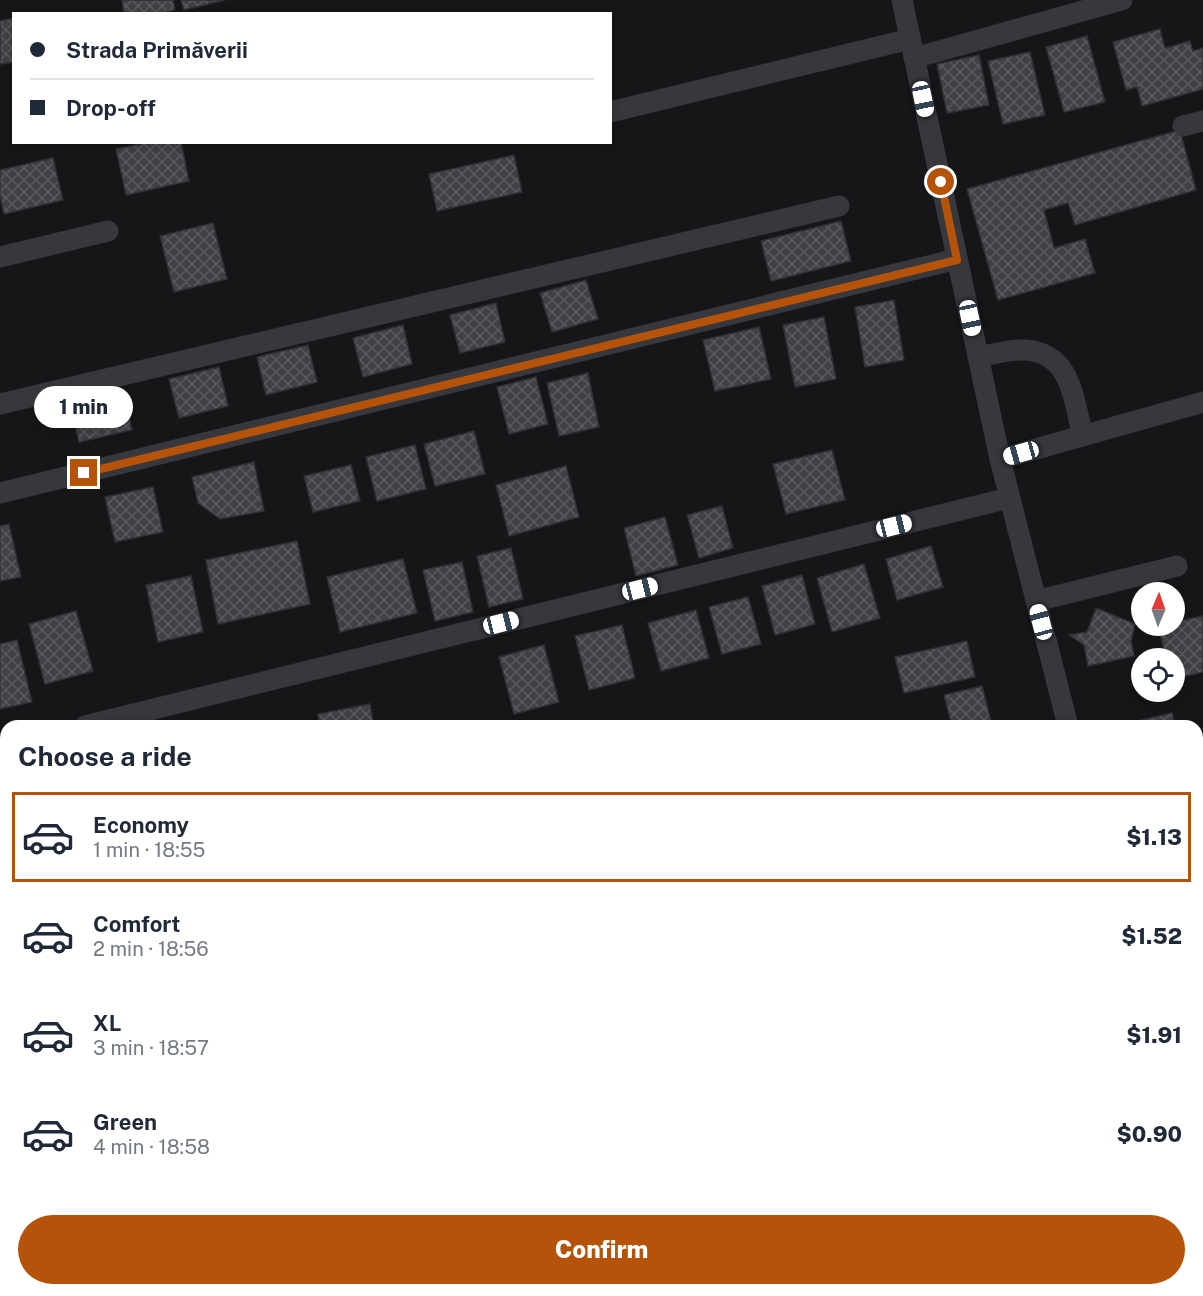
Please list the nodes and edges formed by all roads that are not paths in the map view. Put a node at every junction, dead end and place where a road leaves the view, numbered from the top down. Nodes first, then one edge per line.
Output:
1 (902, 0) edge
2 (1122, 0) edge
3 (912, 48) junction
4 (612, 112) edge
5 (839, 206) dead end
6 (108, 231) dead end
7 (0, 257) edge
8 (957, 260) junction
9 (978, 357) junction
10 (1203, 402) edge
11 (0, 404) edge
12 (1083, 436) junction
13 (1000, 459) junction
14 (0, 493) edge
15 (1009, 498) junction
16 (1177, 566) dead end
17 (1036, 601) junction
18 (109, 720) edge
19 (1066, 720) edge

1 - 3 street
2 - 3 street
3 - 4 street
3 - 8 street
5 - 11 street
6 - 7 street
8 - 9 street
8 - 14 street
9 - 12 street
9 - 13 street
10 - 12 street
12 - 13 street
13 - 15 street
15 - 17 street
15 - 18 street
16 - 17 street
17 - 19 street

